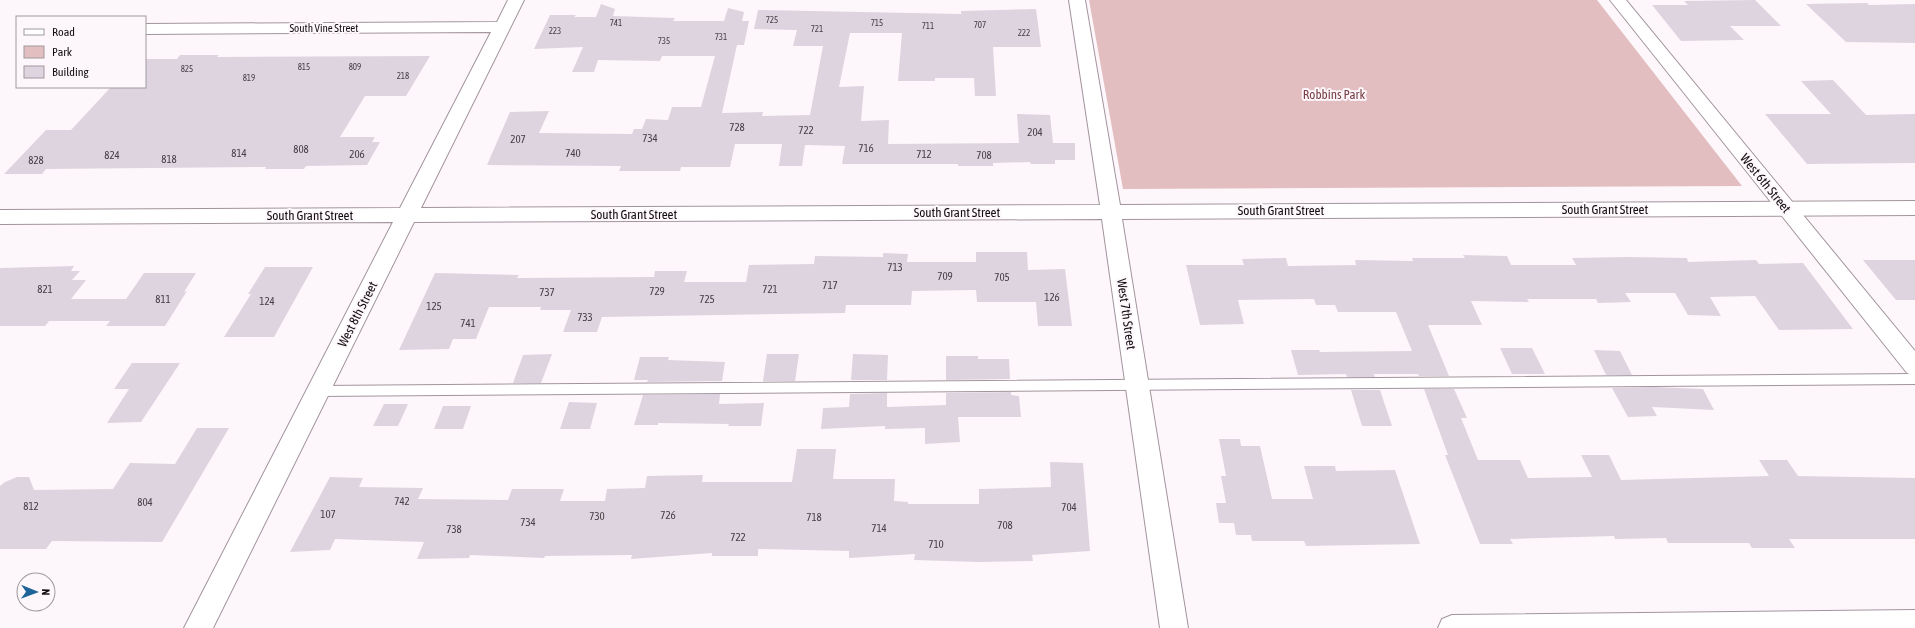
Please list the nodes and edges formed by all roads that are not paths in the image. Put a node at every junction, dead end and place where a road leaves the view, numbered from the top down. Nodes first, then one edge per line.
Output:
1 (516, 0) edge
2 (1077, 0) edge
3 (1618, 0) edge
4 (502, 27) junction
5 (146, 29) edge
6 (1786, 208) junction
7 (1915, 208) edge
8 (1111, 211) junction
9 (407, 214) junction
10 (0, 217) edge
11 (1915, 367) edge
12 (1915, 379) edge
13 (1137, 385) junction
14 (318, 391) junction
15 (1915, 623) edge
16 (198, 628) edge
17 (1174, 628) edge
18 (1452, 628) edge

1 - 4 street, West 8th Street
2 - 8 street, West 7th Street
3 - 6 street, West 6th Street
4 - 5 street, South Vine Street
4 - 9 street, West 8th Street
6 - 7 street, South Grant Street
6 - 8 street, South Grant Street
6 - 11 street, West 6th Street
8 - 9 street, South Grant Street
8 - 13 street, West 7th Street
9 - 10 street, South Grant Street
9 - 14 street, West 8th Street
12 - 13 lane
13 - 14 lane
13 - 17 street, West 7th Street
14 - 16 street, West 8th Street
15 - 18 street

